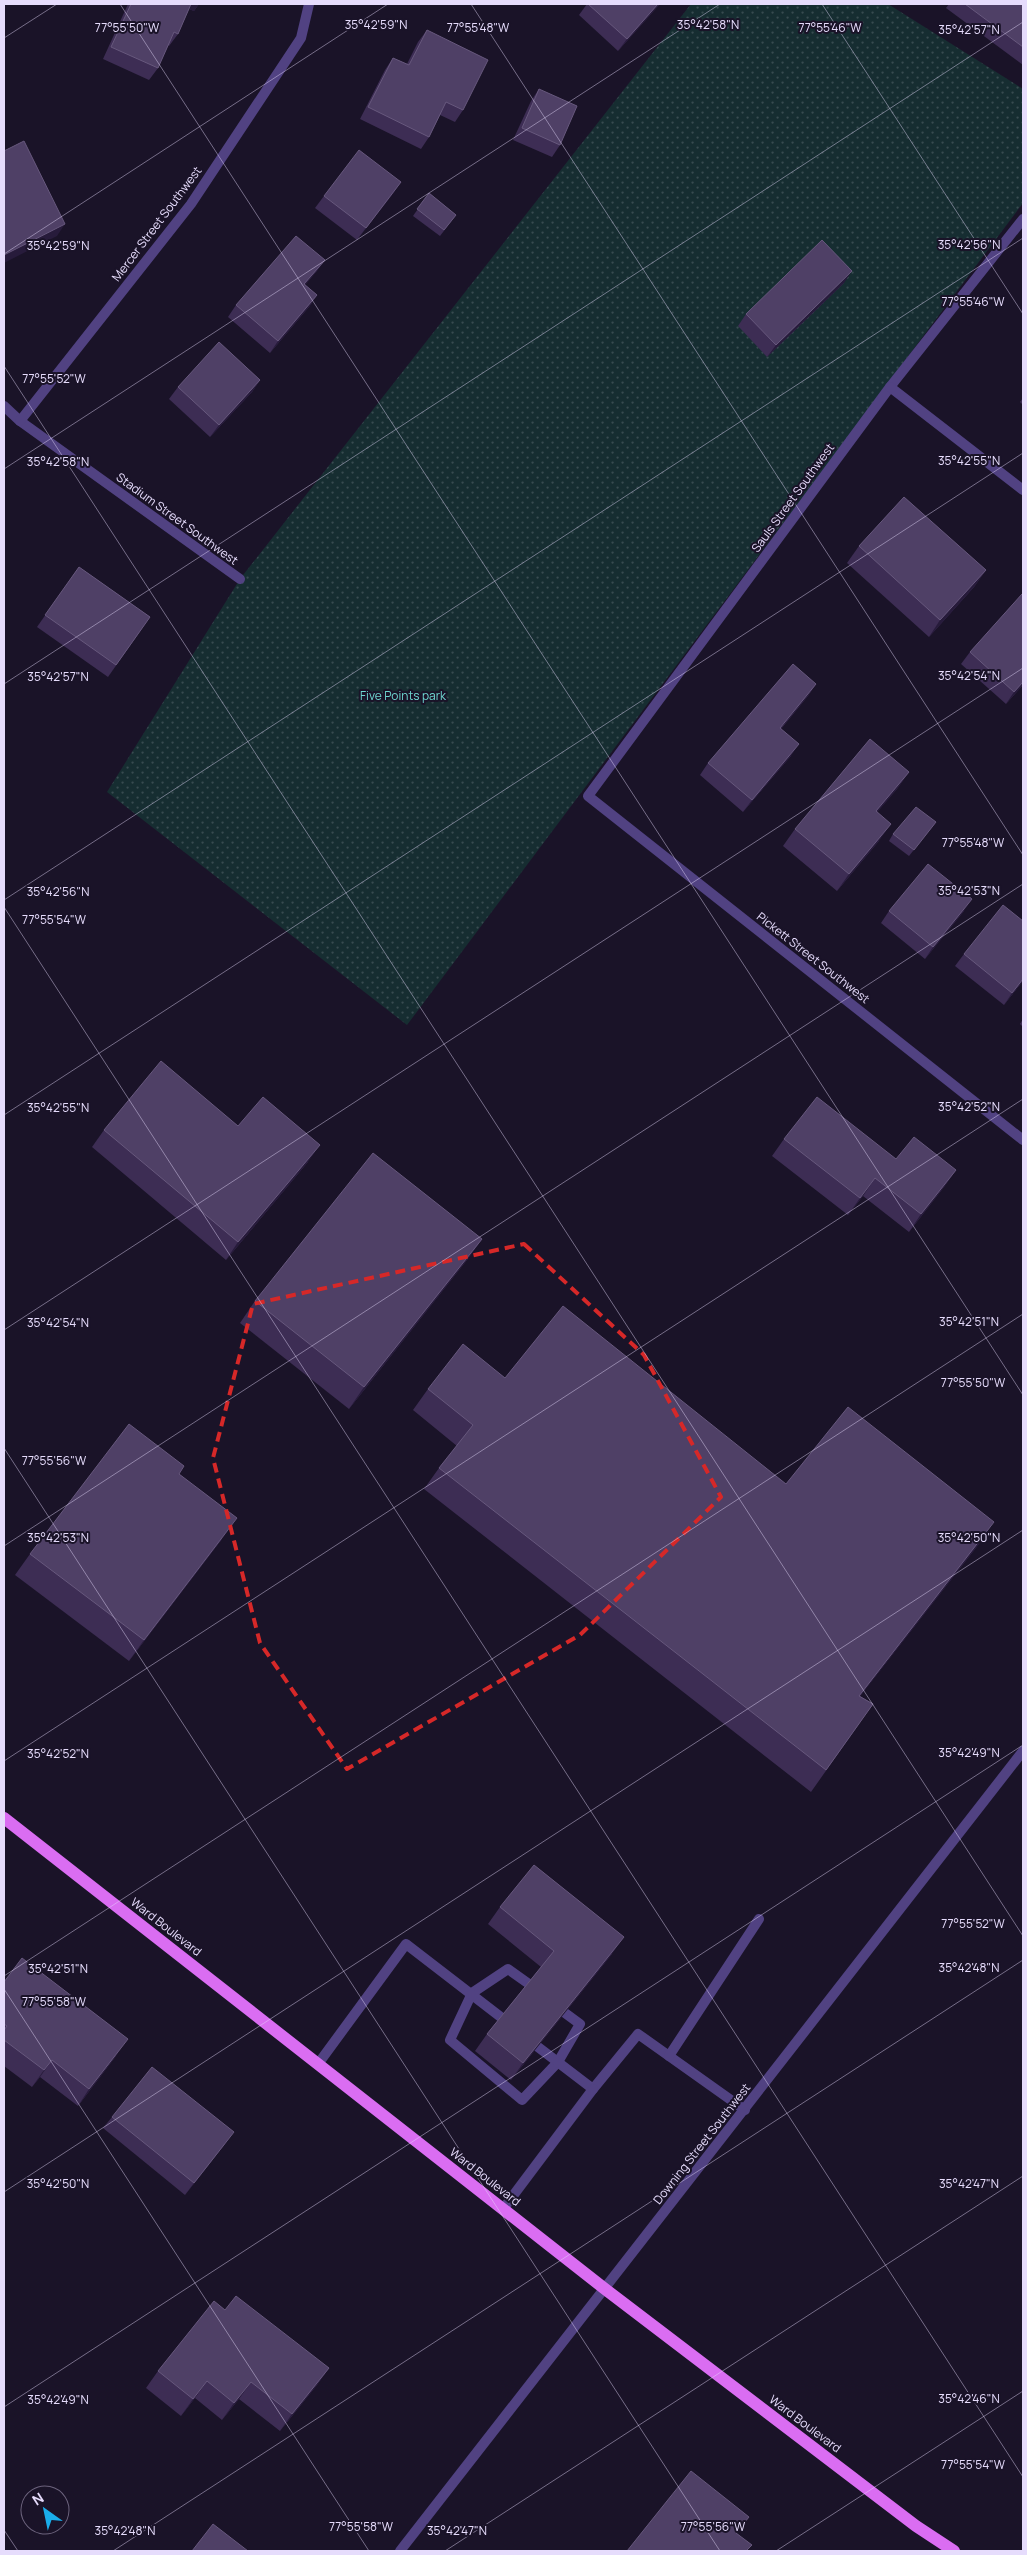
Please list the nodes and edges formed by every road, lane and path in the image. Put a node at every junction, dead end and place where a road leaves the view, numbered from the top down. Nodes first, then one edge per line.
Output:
1 (309, 4) edge
2 (1023, 219) edge
3 (890, 387) junction
4 (4, 406) edge
5 (20, 421) junction
6 (1023, 490) edge
7 (240, 579) dead end
8 (588, 796) joint
9 (1023, 1140) edge
10 (1023, 1751) edge
11 (4, 1818) edge
12 (759, 1919) dead end
13 (529, 1984) edge
14 (472, 1993) junction
15 (565, 2013) edge
16 (502, 2018) edge
17 (538, 2047) edge
18 (669, 2056) junction
19 (558, 2062) junction
20 (318, 2064) junction
21 (593, 2090) junction
22 (745, 2110) junction
23 (503, 2209) junction
24 (605, 2289) junction
25 (400, 2551) edge
26 (954, 2551) edge

1 - 5 street, Mercer Street Southwest
2 - 3 street, Sauls Street Southwest
3 - 6 street
3 - 8 street, Sauls Street Southwest
4 - 5 street, Stadium Street Southwest
5 - 7 street, Stadium Street Southwest
8 - 9 street, Pickett Street Southwest
10 - 22 street, Downing Street Southwest
11 - 20 main road, Ward Boulevard
12 - 18 street
13 - 14 street
14 - 16 street
14 - 19 street
14 - 20 street
15 - 19 street
17 - 19 street
18 - 21 street
18 - 22 street
19 - 21 street
20 - 23 main road, Ward Boulevard
21 - 23 street
22 - 24 street, Downing Street Southwest
23 - 24 main road, Ward Boulevard
24 - 25 street, Downing Street Southwest
24 - 26 main road, Ward Boulevard

